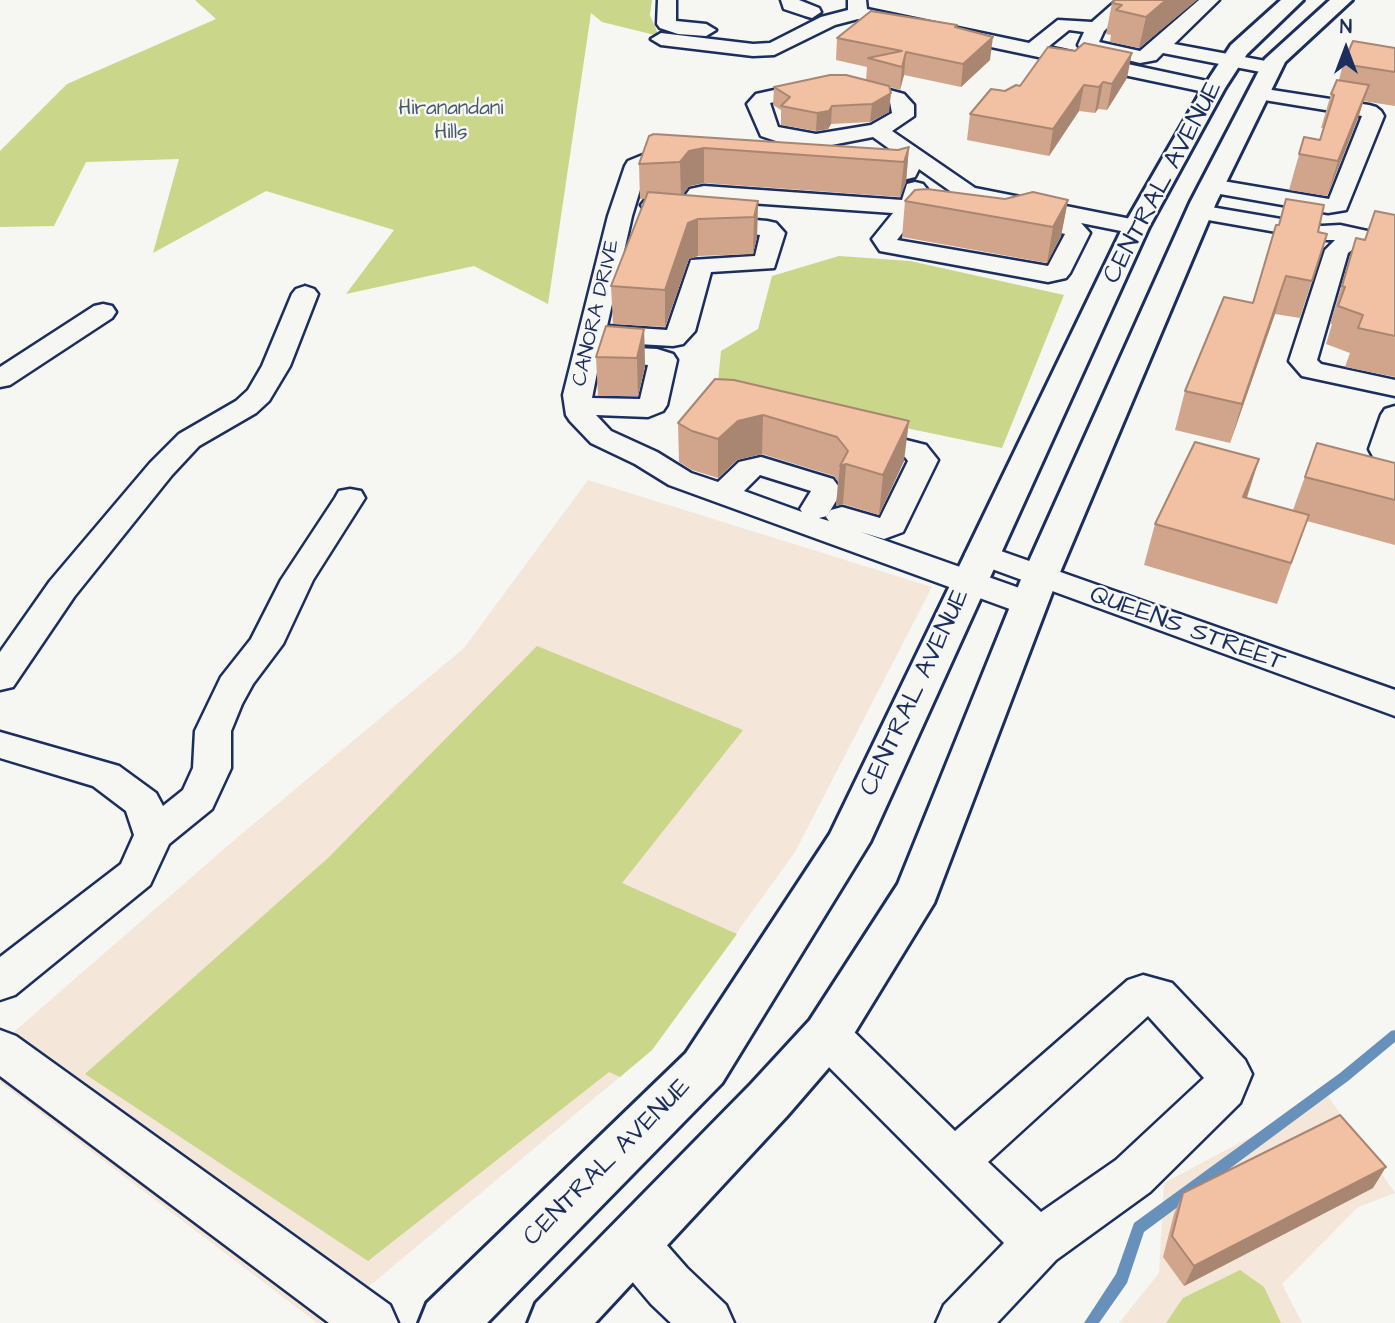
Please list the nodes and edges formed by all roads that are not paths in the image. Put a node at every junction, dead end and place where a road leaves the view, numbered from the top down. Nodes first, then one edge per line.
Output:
1 (667, 0) edge
2 (790, 0) edge
3 (831, 0) edge
4 (1128, 0) edge
5 (1210, 0) edge
6 (1293, 0) edge
7 (1342, 0) edge
8 (858, 6) edge
9 (812, 12) junction
10 (1089, 26) junction
11 (720, 28) dead end
12 (769, 28) dead end
13 (661, 39) dead end
14 (1168, 51) dead end
15 (1041, 52) junction
16 (1225, 72) junction
17 (1265, 81) junction
18 (877, 130) junction
19 (908, 162) junction
20 (705, 163) edge
21 (827, 171) edge
22 (995, 200) junction
23 (1205, 200) junction
24 (622, 210) junction
25 (1000, 225) edge
26 (1136, 227) junction
27 (1348, 233) junction
28 (1395, 244) edge
29 (305, 294) dead end
30 (103, 312) dead end
31 (591, 343) junction
32 (0, 379) edge
33 (1395, 388) edge
34 (578, 406) junction
35 (1395, 415) edge
36 (837, 432) edge
37 (1395, 461) edge
38 (722, 495) junction
39 (351, 498) dead end
40 (810, 517) junction
41 (974, 569) junction
42 (1035, 591) junction
43 (0, 678) edge
44 (1395, 703) edge
45 (0, 745) edge
46 (154, 835) junction
47 (0, 982) edge
48 (827, 1035) junction
49 (0, 1050) edge
50 (954, 1163) junction
51 (632, 1243) junction
52 (1038, 1244) junction
53 (372, 1323) edge
54 (447, 1323) edge
55 (556, 1323) edge
56 (708, 1323) edge
57 (962, 1323) edge

1 - 11 street
2 - 9 street
3 - 9 street
4 - 10 street
5 - 10 street
6 - 16 main road, CENTRAL AVENUE
7 - 17 main road, CENTRAL AVENUE
8 - 13 street
8 - 15 street
9 - 12 street
10 - 15 street
14 - 16 street
15 - 16 street
16 - 17 street
16 - 26 main road, CENTRAL AVENUE
17 - 23 main road, CENTRAL AVENUE
17 - 23 street
18 - 18 street
18 - 19 street
19 - 21 street
19 - 22 street
19 - 24 street
20 - 24 street, CANORA DRIVE
22 - 25 street
22 - 26 street
23 - 27 street
23 - 42 main road, CENTRAL AVENUE
24 - 31 street, CANORA DRIVE
24 - 31 street
26 - 41 main road, CENTRAL AVENUE
27 - 28 street
27 - 33 street
29 - 43 street
30 - 32 street
31 - 34 street, CANORA DRIVE
31 - 34 street
34 - 38 street, CANORA DRIVE
35 - 37 street
36 - 40 street
38 - 40 street, CANORA DRIVE
38 - 40 street
39 - 46 street
40 - 41 street, CANORA DRIVE
41 - 42 street, QUEENS STREET
41 - 54 main road, CENTRAL AVENUE
42 - 44 street, QUEENS STREET
42 - 48 main road, CENTRAL AVENUE
45 - 46 street
46 - 47 street
48 - 50 street
48 - 51 main road, CENTRAL AVENUE
49 - 53 street
50 - 52 street
50 - 52 street
51 - 55 main road, CENTRAL AVENUE
51 - 56 street
52 - 57 street

